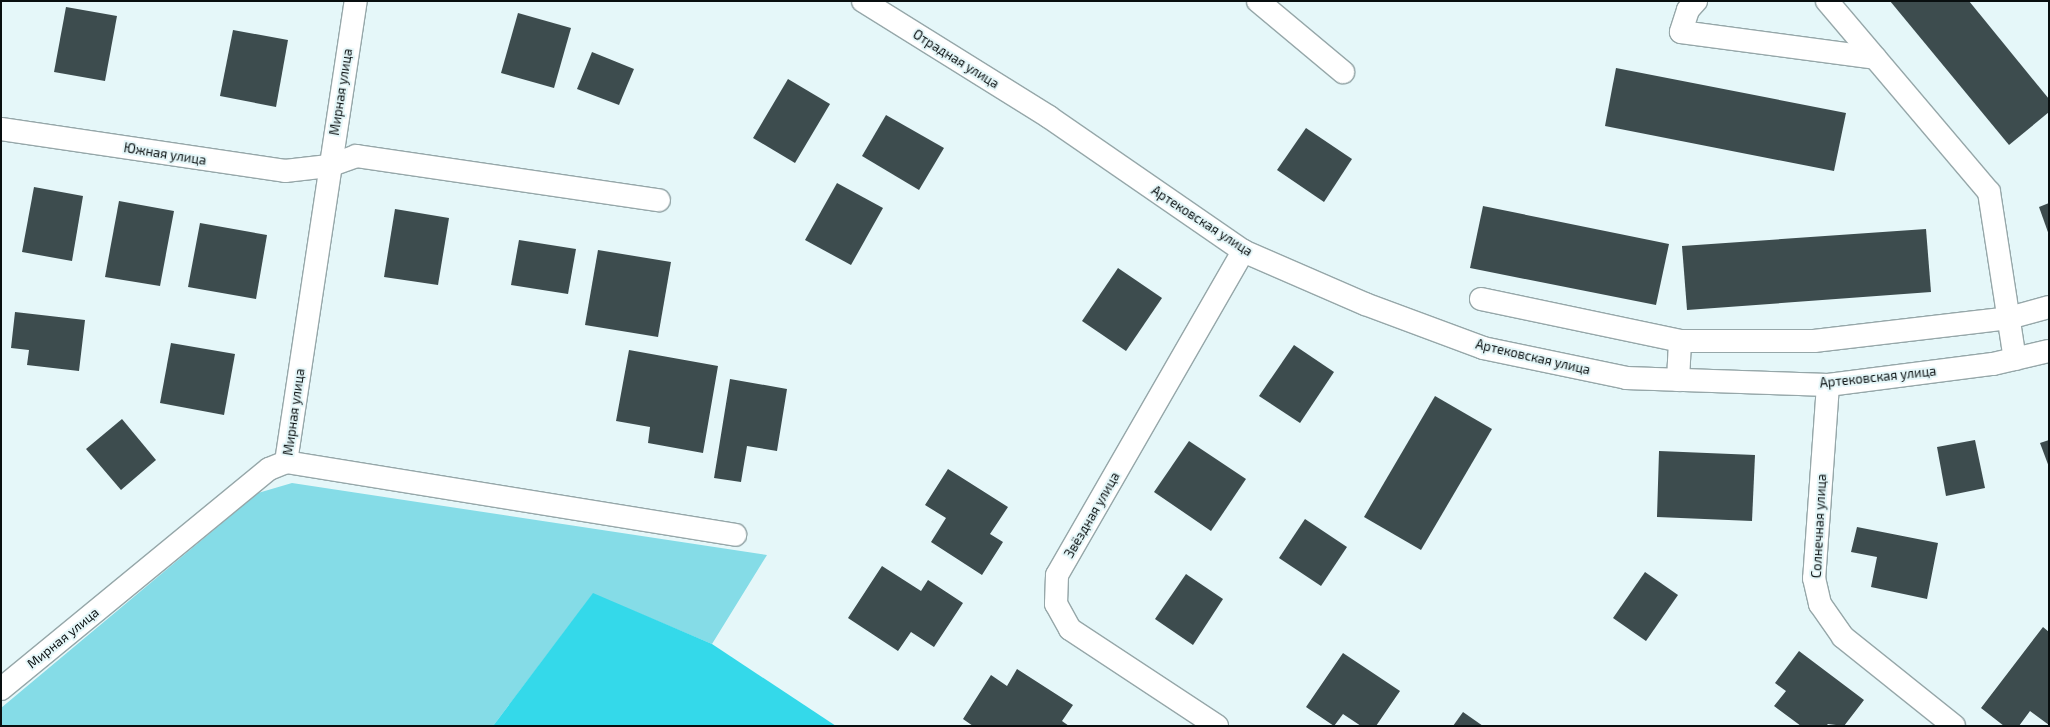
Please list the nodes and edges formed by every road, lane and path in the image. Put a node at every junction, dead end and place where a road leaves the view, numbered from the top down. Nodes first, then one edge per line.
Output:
1 (356, 1) edge
2 (863, 1) edge
3 (1258, 1) edge
4 (1696, 1) edge
5 (1827, 1) edge
6 (1875, 58) junction
7 (1343, 72) dead end
8 (1049, 117) joint
9 (1, 129) edge
10 (329, 166) junction
11 (659, 200) dead end
12 (1243, 251) junction
13 (1481, 299) dead end
14 (2049, 307) edge
15 (2009, 318) junction
16 (1680, 341) junction
17 (2049, 351) edge
18 (2015, 359) junction
19 (1678, 380) junction
20 (1828, 385) junction
21 (286, 462) junction
22 (735, 535) dead end
23 (1, 689) edge
24 (1217, 726) edge
25 (1954, 726) edge

1 - 10 street, Мирная улица
2 - 8 street, Отрадная улица
3 - 7 street
4 - 6 street
5 - 6 street
6 - 15 street
8 - 12 street, Артековская улица
9 - 10 street, Южная улица
10 - 11 street, Южная улица
10 - 21 street, Мирная улица
12 - 19 street, Артековская улица
12 - 24 street, Звёздная улица
13 - 16 street
14 - 15 street
15 - 16 street
15 - 18 street
16 - 19 street
17 - 18 street, Артековская улица
18 - 20 street, Артековская улица
19 - 20 street, Артековская улица
20 - 25 street, Солнечная улица
21 - 22 street
21 - 23 street, Мирная улица

